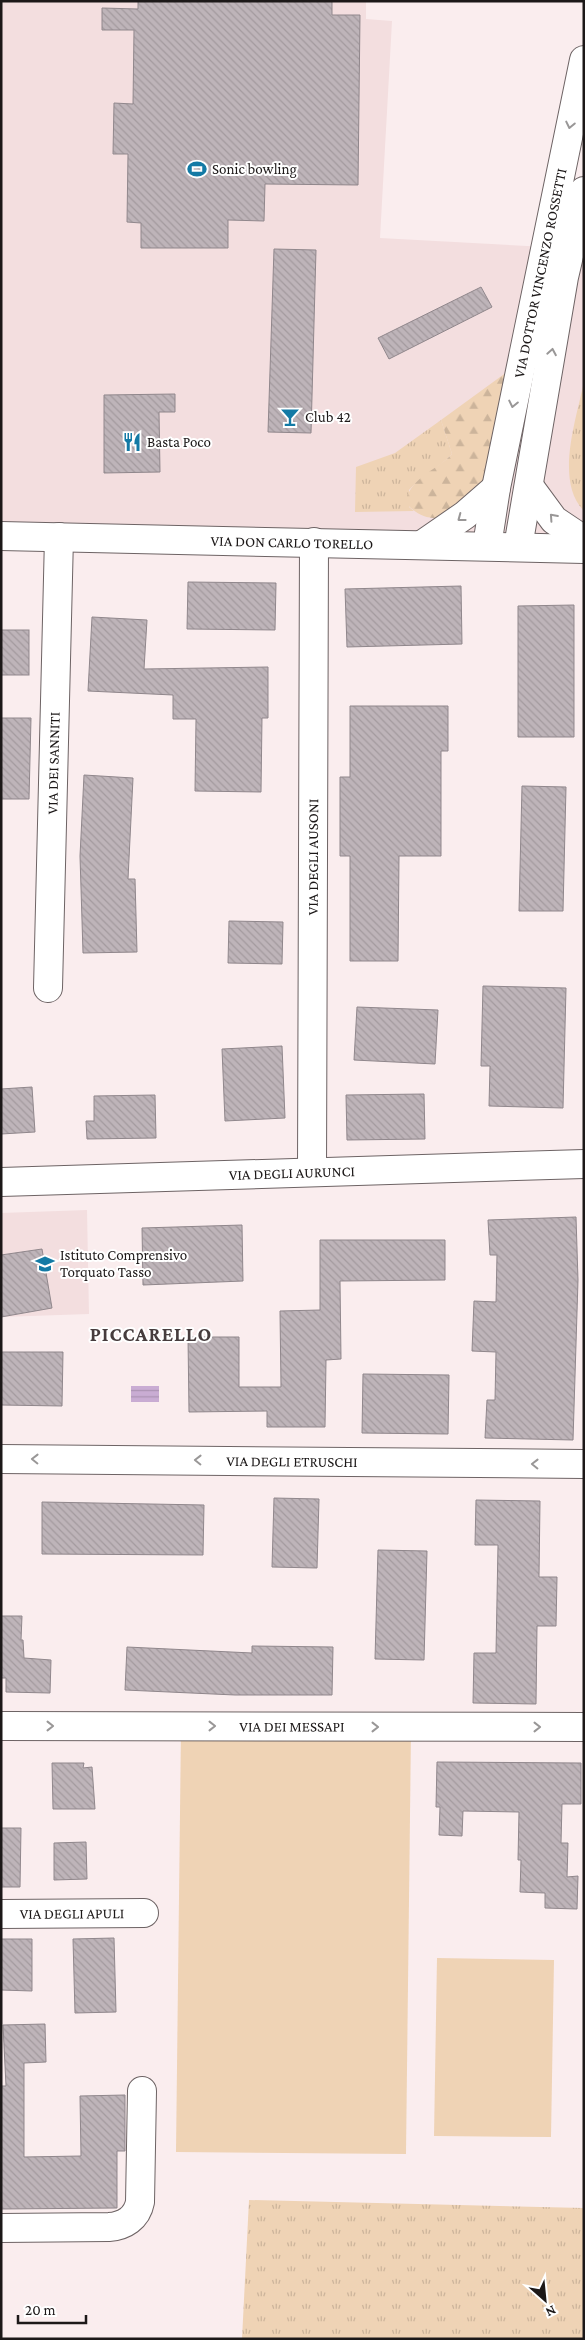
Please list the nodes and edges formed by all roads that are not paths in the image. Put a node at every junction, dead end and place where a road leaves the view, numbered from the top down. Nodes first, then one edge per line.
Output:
1 (584, 60) edge
2 (584, 191) edge
3 (529, 486) junction
4 (496, 488) junction
5 (1, 536) edge
6 (59, 537) junction
7 (584, 540) edge
8 (314, 542) junction
9 (423, 544) junction
10 (487, 546) junction
11 (518, 547) junction
12 (584, 549) edge
13 (48, 988) dead end
14 (584, 1164) edge
15 (312, 1172) junction
16 (1, 1182) edge
17 (1, 1459) edge
18 (584, 1464) edge
19 (1, 1726) edge
20 (584, 1727) edge
21 (144, 1913) dead end
22 (1, 1914) edge
23 (142, 2091) dead end
24 (1, 2228) edge

1 -> 4 street, VIA DOTTOR VINCENZO ROSSETTI
3 -> 2 street, VIA DOTTOR VINCENZO ROSSETTI
7 -> 3 street
3 - 11 street, VIA DOTTOR VINCENZO ROSSETTI
4 -> 9 street
4 - 10 street, VIA DOTTOR VINCENZO ROSSETTI
5 - 6 street, VIA DON CARLO TORELLO
6 - 8 street, VIA DON CARLO TORELLO
6 - 13 street, VIA DEI SANNITI
8 - 9 street, VIA DON CARLO TORELLO
8 - 15 street, VIA DEGLI AUSONI
9 - 10 street, VIA DON CARLO TORELLO
10 - 11 street, VIA DON CARLO TORELLO
11 - 12 street, VIA DON CARLO TORELLO
14 - 15 street, VIA DEGLI AURUNCI
15 - 16 street, VIA DEGLI AURUNCI
18 -> 17 street, VIA DEGLI ETRUSCHI
19 -> 20 street, VIA DEI MESSAPI
21 - 22 street, VIA DEGLI APULI
23 - 24 street

